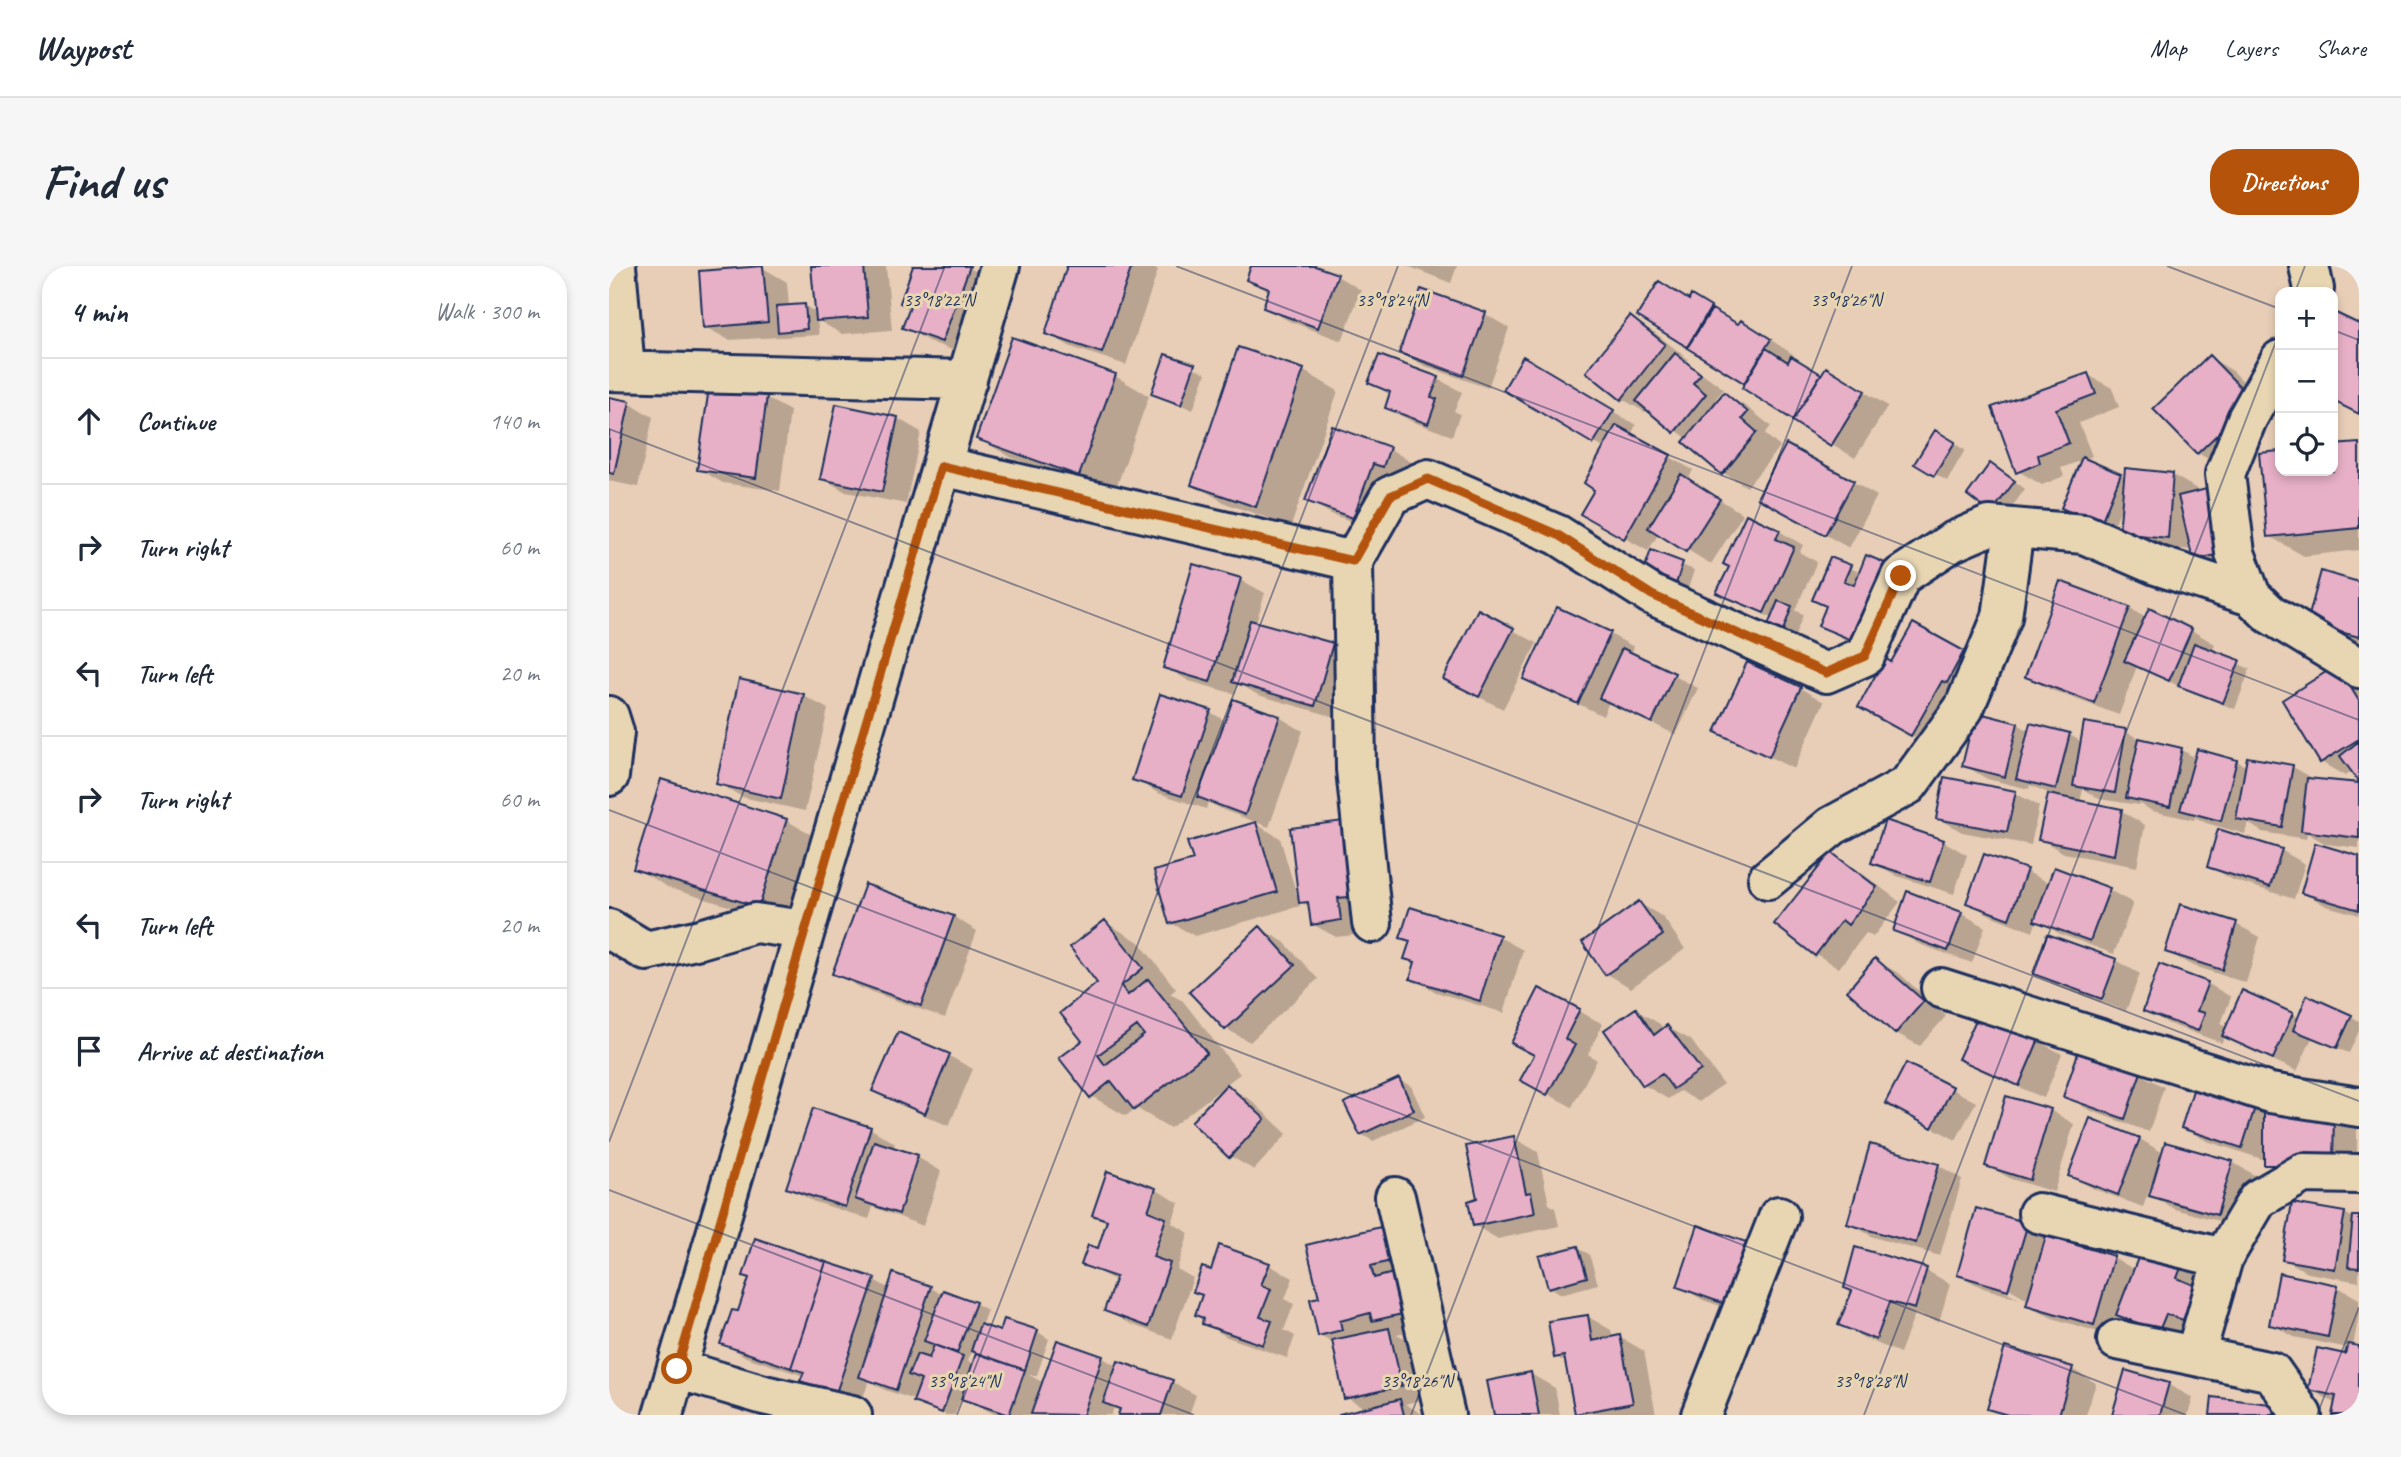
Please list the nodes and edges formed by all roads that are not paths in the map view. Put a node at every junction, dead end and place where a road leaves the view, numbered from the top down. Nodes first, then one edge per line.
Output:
1 (616, 266) edge
2 (1000, 266) edge
3 (2309, 266) edge
4 (2314, 287) edge
5 (2275, 369) edge
6 (617, 371) edge
7 (967, 380) junction
8 (941, 466) junction
9 (2014, 529) junction
10 (1353, 561) junction
11 (2251, 596) junction
12 (2359, 668) edge
13 (609, 716) edge
14 (609, 776) edge
15 (1768, 879) dead end
16 (1372, 923) dead end
17 (609, 929) edge
18 (805, 930) junction
19 (1941, 988) dead end
20 (2359, 1107) edge
21 (2359, 1174) edge
22 (1395, 1197) dead end
23 (2038, 1213) dead end
24 (1779, 1216) dead end
25 (2223, 1258) junction
26 (2117, 1340) dead end
27 (2195, 1356) junction
28 (677, 1369) junction
29 (663, 1415) edge
30 (852, 1415) edge
31 (1445, 1415) edge
32 (1701, 1415) edge
33 (2302, 1415) edge

1 - 6 street
2 - 7 street
3 - 4 street
5 - 11 street
6 - 7 street
7 - 8 street
8 - 10 street
8 - 18 street
9 - 10 street
9 - 11 street
9 - 15 street
10 - 16 street
11 - 12 street
13 - 14 street
17 - 18 street
18 - 28 street
19 - 20 street
21 - 25 street
22 - 31 street
23 - 25 street
24 - 32 street
25 - 27 street
26 - 27 street
27 - 33 street
28 - 29 street
28 - 30 street

